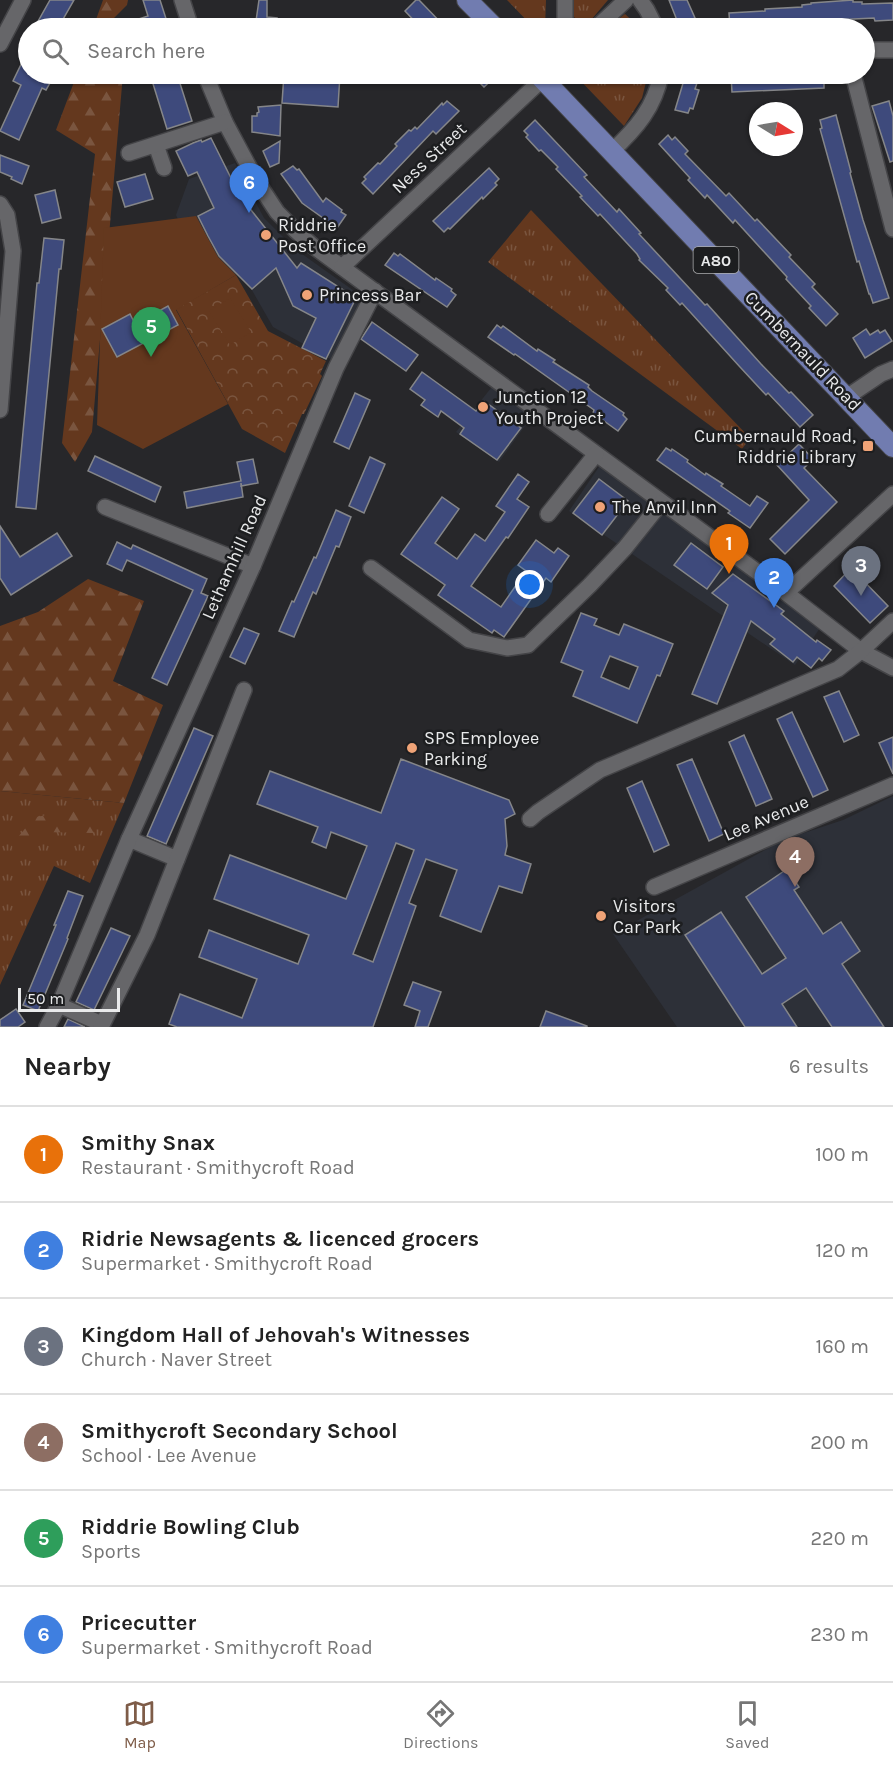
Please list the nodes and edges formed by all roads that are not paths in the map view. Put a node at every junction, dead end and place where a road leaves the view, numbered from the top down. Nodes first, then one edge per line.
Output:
1 (24, 0) edge
2 (182, 0) edge
3 (565, 0) edge
4 (626, 0) edge
5 (640, 0) edge
6 (473, 2) edge
7 (188, 18) edge
8 (487, 18) edge
9 (565, 18) edge
10 (607, 18) edge
11 (651, 18) edge
12 (0, 44) edge
13 (875, 50) edge
14 (893, 50) edge
15 (209, 84) edge
16 (534, 84) edge
17 (551, 84) edge
18 (659, 84) edge
19 (856, 84) edge
20 (225, 122) junction
21 (156, 145) junction
22 (611, 152) junction
23 (129, 153) dead end
24 (164, 168) dead end
25 (0, 204) edge
26 (893, 229) edge
27 (342, 267) junction
28 (375, 291) junction
29 (893, 369) edge
30 (847, 397) junction
31 (0, 410) edge
32 (893, 447) edge
33 (596, 454) junction
34 (893, 494) edge
35 (661, 502) junction
36 (105, 507) dead end
37 (548, 514) dead end
38 (253, 566) junction
39 (371, 568) dead end
40 (786, 593) junction
41 (893, 621) edge
42 (861, 651) junction
43 (893, 668) edge
44 (244, 690) dead end
45 (893, 785) edge
46 (530, 819) dead end
47 (129, 838) junction
48 (177, 858) junction
49 (654, 887) dead end
50 (58, 1005) junction
51 (101, 1026) edge
52 (47, 1027) edge

1 - 12 street
2 - 7 street
3 - 9 street
4 - 10 street
5 - 11 street
6 - 8 main road
13 - 14 street
15 - 20 street
16 - 27 street, Ness Street
17 - 22 main road, Cumbernauld Road / A80
18 - 22 street
19 - 26 street
20 - 21 street
20 - 27 street
21 - 23 street
21 - 24 street
22 - 30 main road, Cumbernauld Road / A80
25 - 31 street
27 - 28 street
28 - 33 street
28 - 38 street, Lethamhill Road
29 - 30 street
30 - 32 main road, Cumbernauld Road / A80
33 - 35 street
33 - 37 street
34 - 40 street
35 - 39 street
35 - 40 street
36 - 38 street
38 - 47 street, Lethamhill Road
40 - 42 street
41 - 42 street
42 - 43 street
42 - 46 street
44 - 48 street
45 - 49 street, Lee Avenue
47 - 48 street
47 - 50 street, Lethamhill Road
48 - 51 street
50 - 51 street
50 - 52 street, Lethamhill Road

